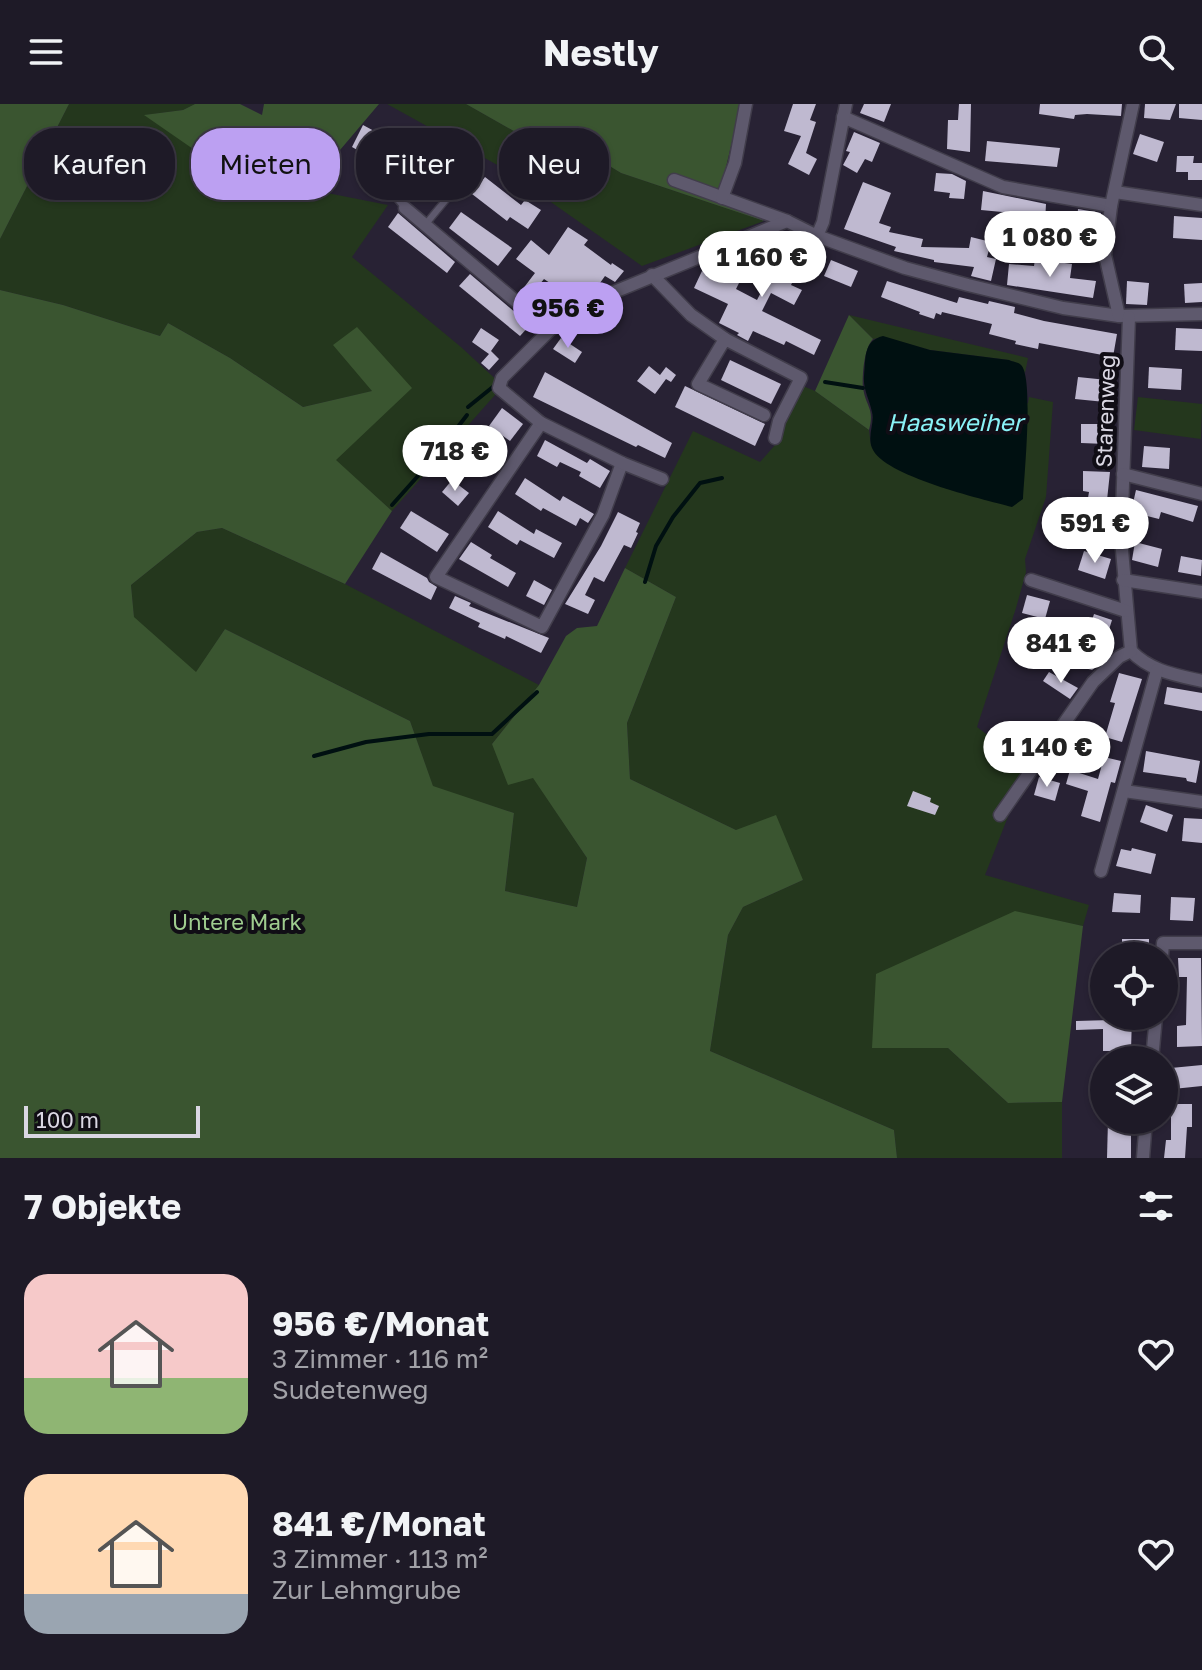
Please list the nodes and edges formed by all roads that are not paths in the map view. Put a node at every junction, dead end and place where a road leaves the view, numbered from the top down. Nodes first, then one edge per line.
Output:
1 (746, 104) edge
2 (1133, 104) edge
3 (844, 110) edge
4 (674, 180) dead end
5 (1115, 192) junction
6 (722, 198) junction
7 (398, 200) edge
8 (446, 200) edge
9 (1202, 205) edge
10 (1111, 206) junction
11 (405, 208) joint
12 (787, 221) junction
13 (425, 225) junction
14 (817, 236) junction
15 (652, 275) junction
16 (1202, 314) edge
17 (1124, 316) junction
18 (550, 330) junction
19 (725, 339) junction
20 (764, 415) dead end
21 (541, 423) junction
22 (775, 438) dead end
23 (622, 463) junction
24 (1123, 474) junction
25 (662, 479) dead end
26 (1202, 494) edge
27 (1031, 580) dead end
28 (1123, 580) junction
29 (1202, 592) edge
30 (1126, 611) junction
31 (1131, 651) junction
32 (1157, 670) junction
33 (1202, 681) edge
34 (1124, 791) junction
35 (1202, 802) edge
36 (1000, 815) dead end
37 (1101, 871) dead end
38 (1178, 943) edge
39 (1202, 943) edge
40 (1145, 1134) edge
41 (1143, 1158) edge

1 - 6 street
2 - 5 street, Starenweg
3 - 10 street
3 - 14 street
4 - 6 street
5 - 9 street
5 - 10 street, Starenweg
6 - 12 street
7 - 11 lane
8 - 13 lane
10 - 17 street, Starenweg
11 - 13 street
12 - 14 street
12 - 15 street
13 - 18 street
14 - 17 street
15 - 18 street
15 - 19 street
16 - 17 street
17 - 24 street, Starenweg
18 - 21 street
19 - 20 street
19 - 22 street
21 - 23 street
21 - 23 street
23 - 25 street
24 - 26 street
24 - 28 street, Starenweg
27 - 30 street
28 - 29 street
28 - 30 street, Starenweg
30 - 31 street, Starenweg
31 - 32 street
31 - 36 street
32 - 33 street
32 - 34 street
34 - 35 street
34 - 37 street
38 - 39 street
40 - 41 street

